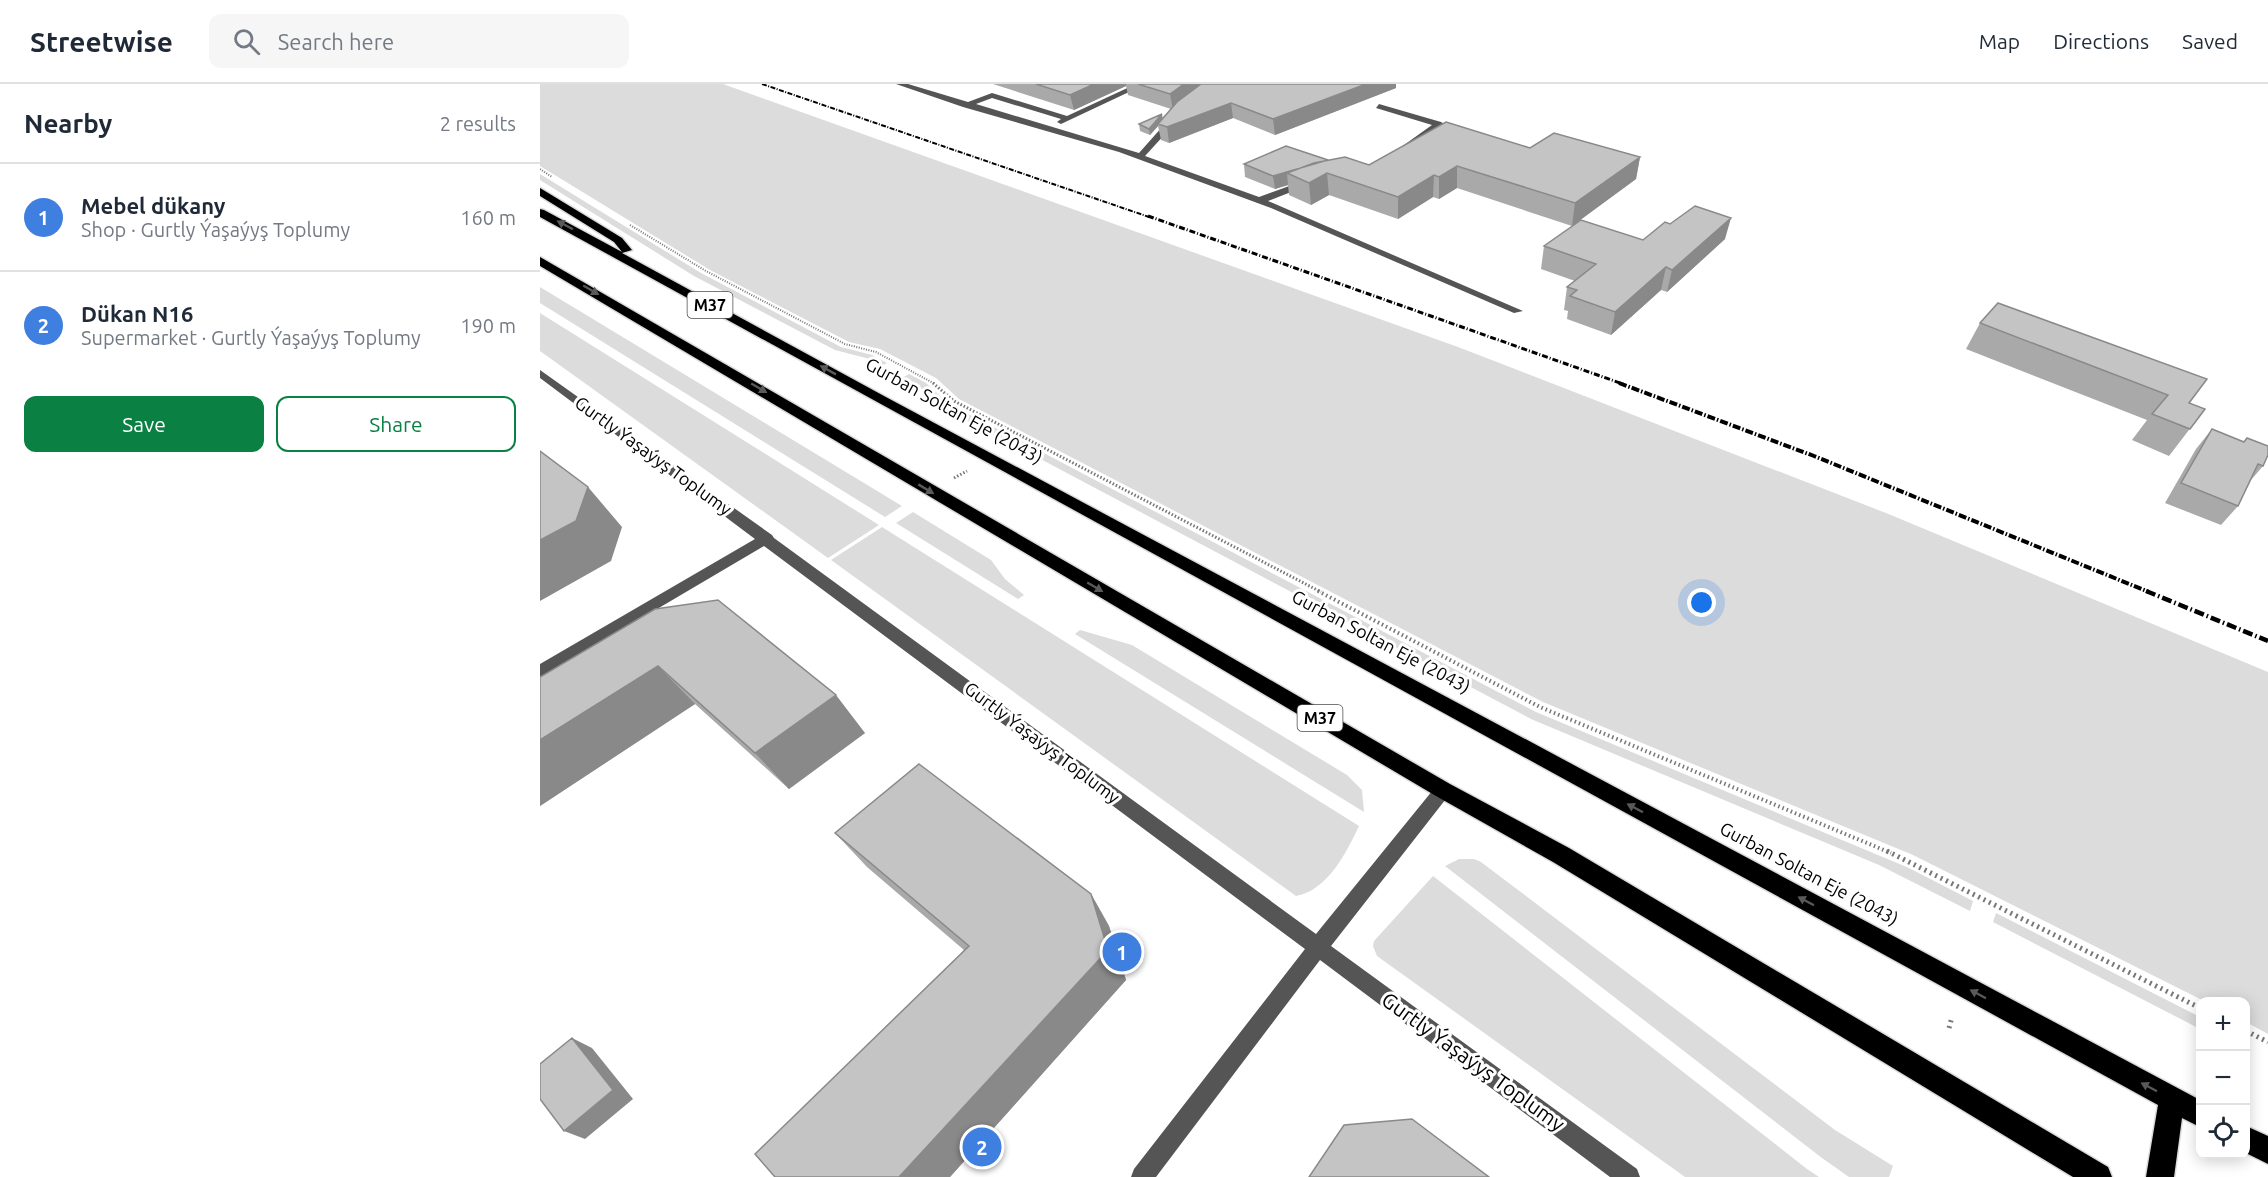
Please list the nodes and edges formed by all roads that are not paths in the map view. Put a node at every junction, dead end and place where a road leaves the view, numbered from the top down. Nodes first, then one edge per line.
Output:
1 (900, 84) edge
2 (1115, 84) edge
3 (1142, 84) edge
4 (1132, 89) junction
5 (966, 105) junction
6 (1378, 106) dead end
7 (1177, 111) edge
8 (1069, 119) junction
9 (1438, 124) junction
10 (1048, 129) junction
11 (1457, 131) edge
12 (1395, 156) edge
13 (1140, 157) junction
14 (1313, 180) edge
15 (540, 191) edge
16 (1258, 201) junction
17 (540, 212) edge
18 (540, 261) edge
19 (642, 267) junction
20 (1518, 311) dead end
21 (540, 373) edge
22 (767, 538) junction
23 (540, 672) edge
24 (1443, 790) junction
25 (1318, 947) junction
26 (2172, 1099) junction
27 (2196, 1112) edge
28 (2250, 1141) edge
29 (2268, 1151) edge
30 (1142, 1177) edge
31 (1629, 1177) edge
32 (2098, 1177) edge
33 (2160, 1177) edge

1 - 5 street
2 - 4 street
3 - 4 street
4 - 8 street
5 - 8 street
5 - 10 street
6 - 9 street
7 - 13 street
8 - 10 street
9 - 11 street
9 - 12 street
10 - 13 street
13 - 16 street
14 - 16 street
15 - 19 highway
16 - 20 street
19 -> 17 highway, Gurban Soltan Eje (2043) / M37
18 -> 24 highway, M37
26 -> 19 highway, Gurban Soltan Eje (2043) / M37
21 - 22 street, Gurtly Ýaşaýyş Toplumy
22 - 23 street
22 - 25 street, Gurtly Ýaşaýyş Toplumy
24 - 25 street
24 - 32 highway, M37
25 - 30 street
25 - 31 street, Gurtly Ýaşaýyş Toplumy
26 - 27 highway, Gurban Soltan Eje (2043) / M37
26 - 33 highway
28 - 29 highway

